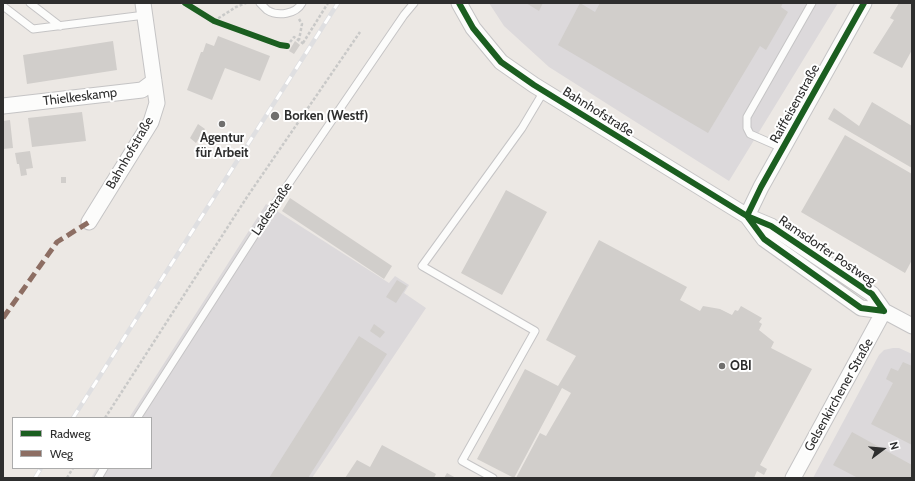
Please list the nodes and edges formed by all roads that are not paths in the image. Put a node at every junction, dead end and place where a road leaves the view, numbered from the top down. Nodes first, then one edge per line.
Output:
1 (30, 3) edge
2 (260, 3) edge
3 (302, 3) edge
4 (414, 3) edge
5 (459, 3) edge
6 (812, 3) edge
7 (864, 3) edge
8 (3, 6) edge
9 (144, 9) edge
10 (60, 26) junction
11 (154, 81) junction
12 (544, 91) junction
13 (3, 106) edge
14 (782, 148) junction
15 (747, 216) junction
16 (89, 222) dead end
17 (884, 311) junction
18 (912, 326) edge
19 (138, 417) edge
20 (103, 469) edge
21 (98, 478) edge
22 (493, 478) edge
23 (793, 478) edge

1 - 10 lane
2 - 3 lane
4 - 19 lane, Ladestraße
5 - 12 street, Bahnhofstraße
6 - 14 lane
7 - 14 street, Raiffeisenstraße
8 - 10 lane
9 - 10 lane
9 - 11 street, Bahnhofstraße
11 - 13 street, Thielkeskamp
11 - 16 street, Bahnhofstraße
12 - 15 street, Bahnhofstraße
12 - 22 lane
14 - 15 street, Raiffeisenstraße
15 - 17 street, Ramsdorfer Postweg
17 - 18 street, Ramsdorfer Postweg
17 - 23 street, Gelsenkirchener Straße
20 - 21 lane

